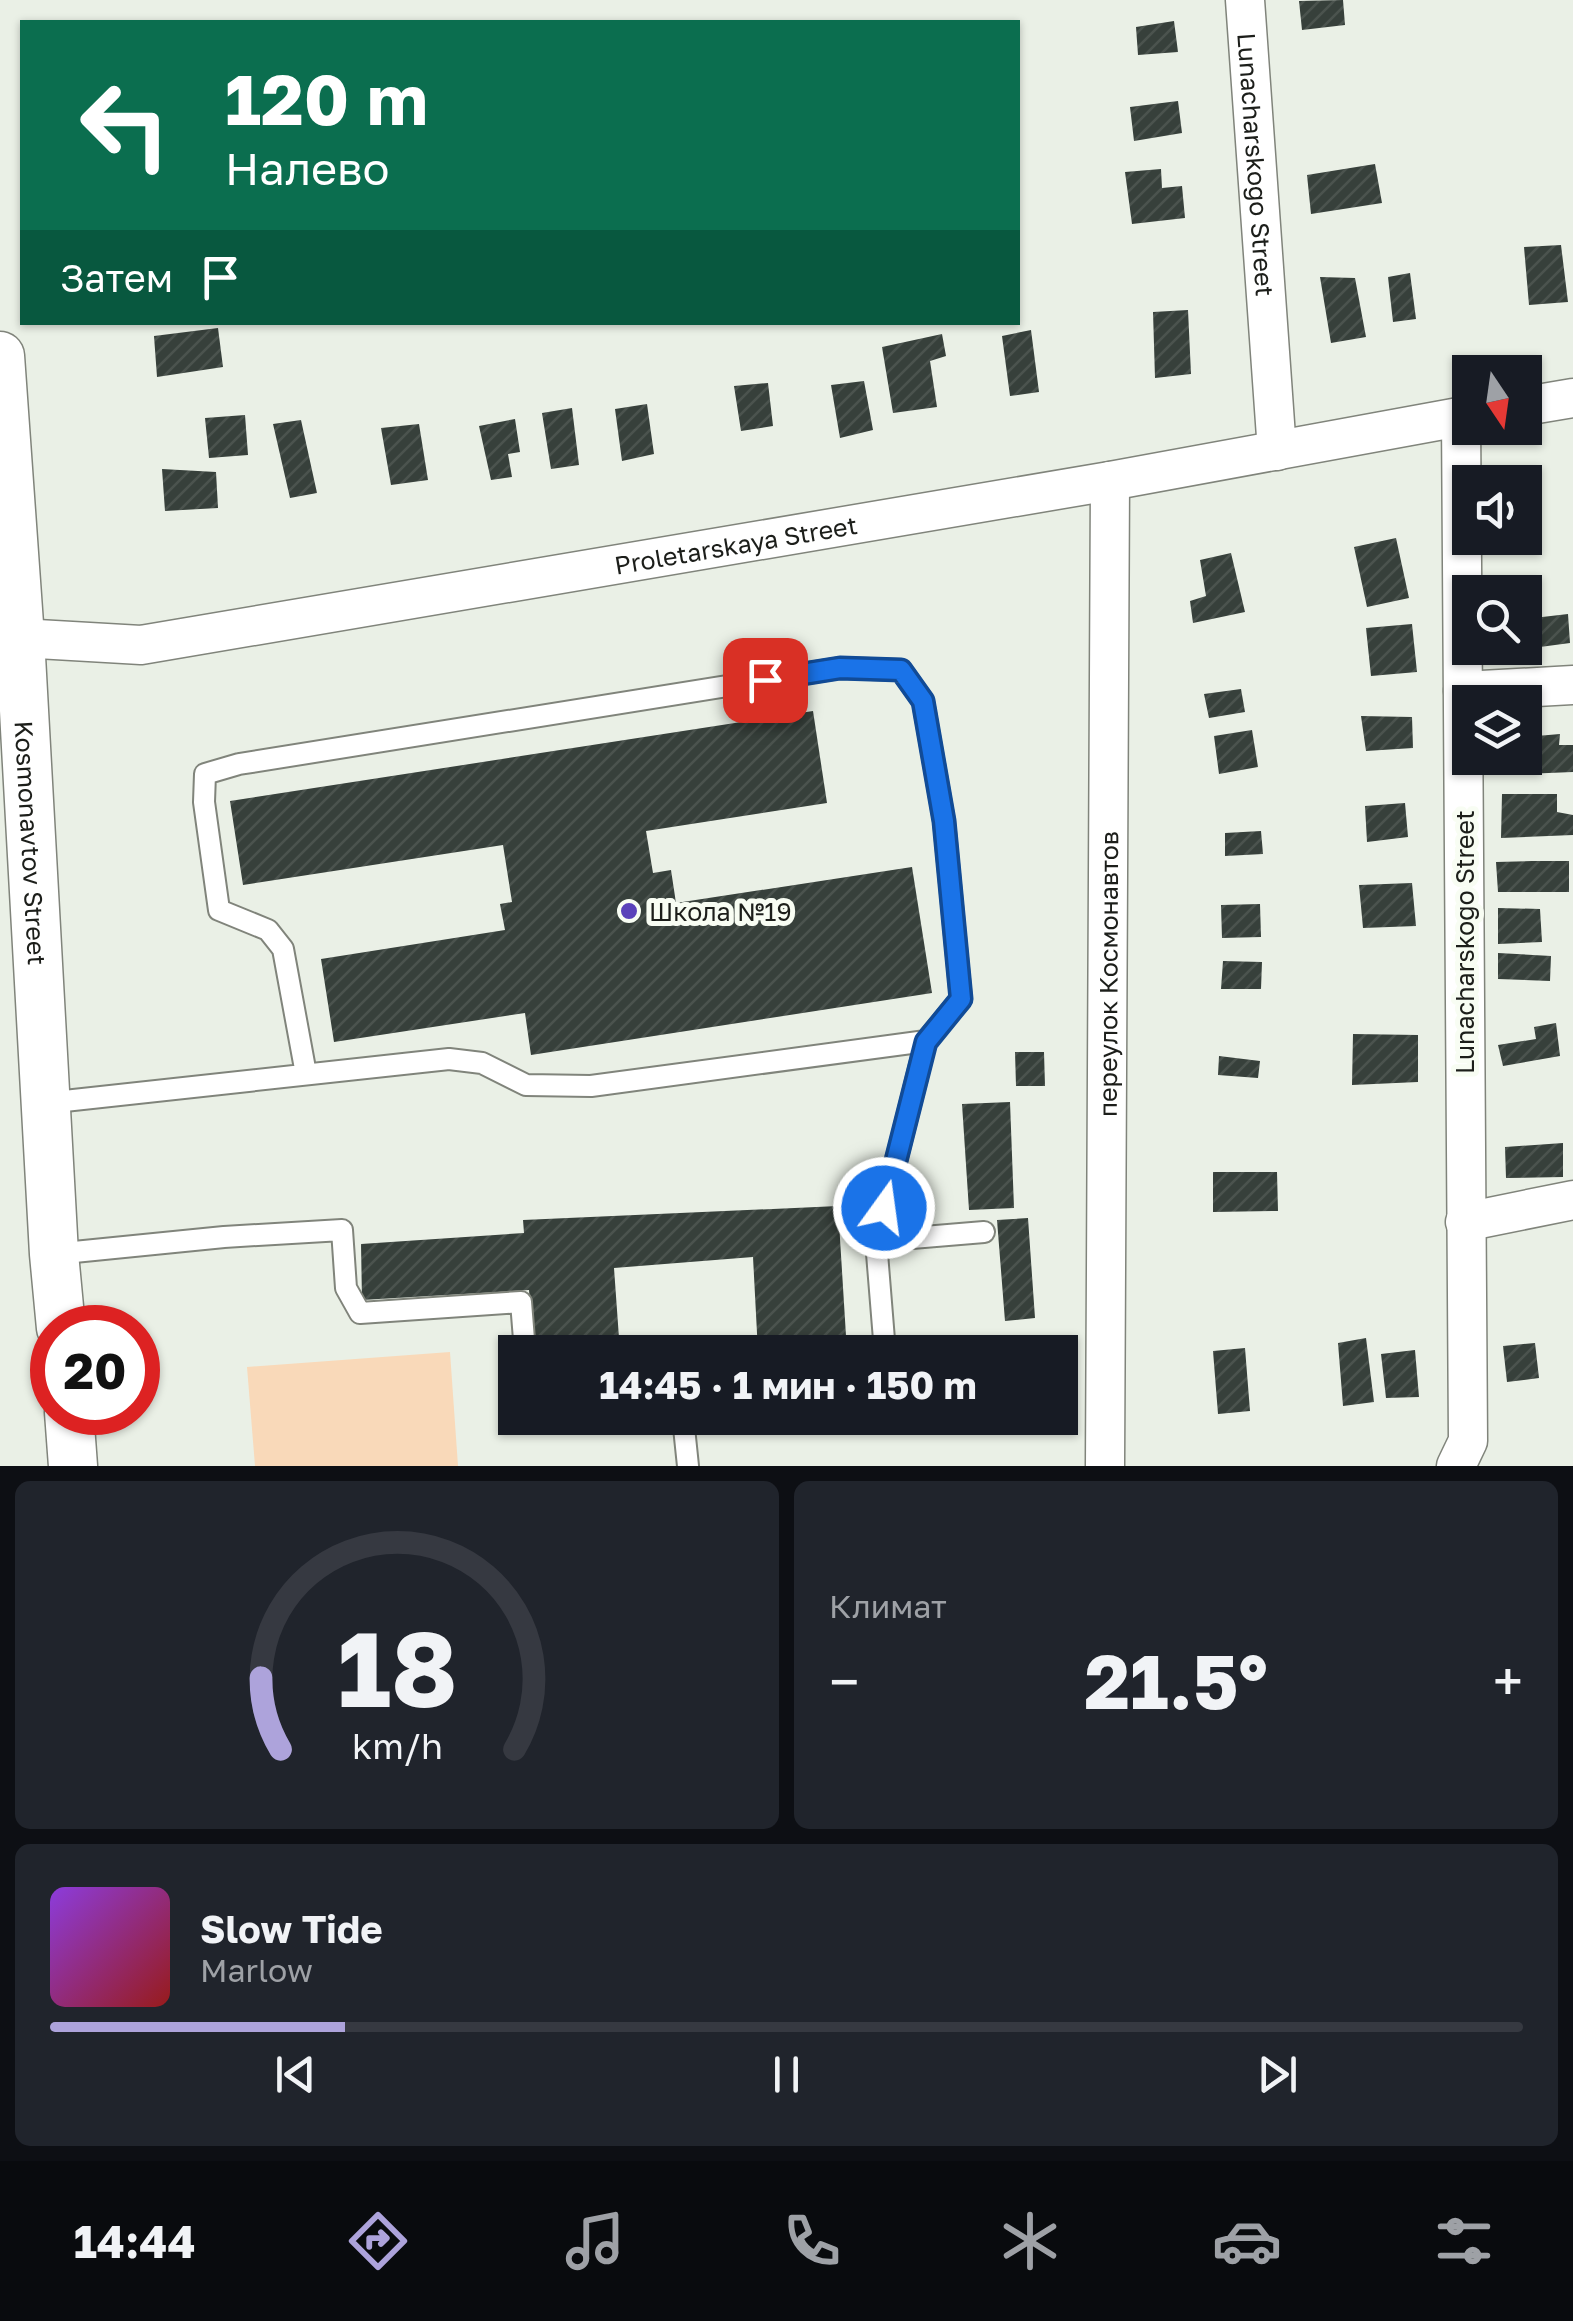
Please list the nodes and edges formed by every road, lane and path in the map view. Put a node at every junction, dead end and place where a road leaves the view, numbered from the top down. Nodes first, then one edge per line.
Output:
1 (1245, 0) edge
2 (0, 356) edge
3 (1573, 398) edge
4 (1542, 403) edge
5 (1452, 419) edge
6 (1466, 445) edge
7 (1278, 451) junction
8 (1110, 481) junction
9 (10, 635) edge
10 (1463, 685) edge
11 (1573, 686) edge
12 (1542, 688) edge
13 (1463, 775) edge
14 (926, 1042) junction
15 (306, 1074) junction
16 (46, 1103) junction
17 (1573, 1200) edge
18 (1465, 1222) junction
19 (984, 1232) dead end
20 (876, 1241) junction
21 (54, 1254) junction
22 (59, 1305) edge
23 (524, 1335) edge
24 (884, 1335) edge
25 (70, 1435) edge
26 (685, 1435) edge
27 (73, 1466) edge
28 (688, 1466) edge
29 (1104, 1466) edge
30 (1456, 1466) edge

1 - 7 street, Lunacharskogo Street
2 - 9 street, Kosmonavtov Street
3 - 4 street
5 - 7 street, Proletarskaya Street
6 - 10 street, Lunacharskogo Street
7 - 8 street, Proletarskaya Street
8 - 9 street, Proletarskaya Street
8 - 29 street, переулок Космонавтов
9 - 16 street, Kosmonavtov Street
11 - 12 street
13 - 18 street, Lunacharskogo Street
14 - 15 lane
14 - 15 lane
14 - 20 lane
15 - 16 lane
16 - 21 street, Kosmonavtov Street
17 - 18 street
18 - 30 street, Lunacharskogo Street
19 - 20 lane
20 - 24 lane
21 - 22 street, Kosmonavtov Street
21 - 23 lane
25 - 27 street
26 - 28 lane

